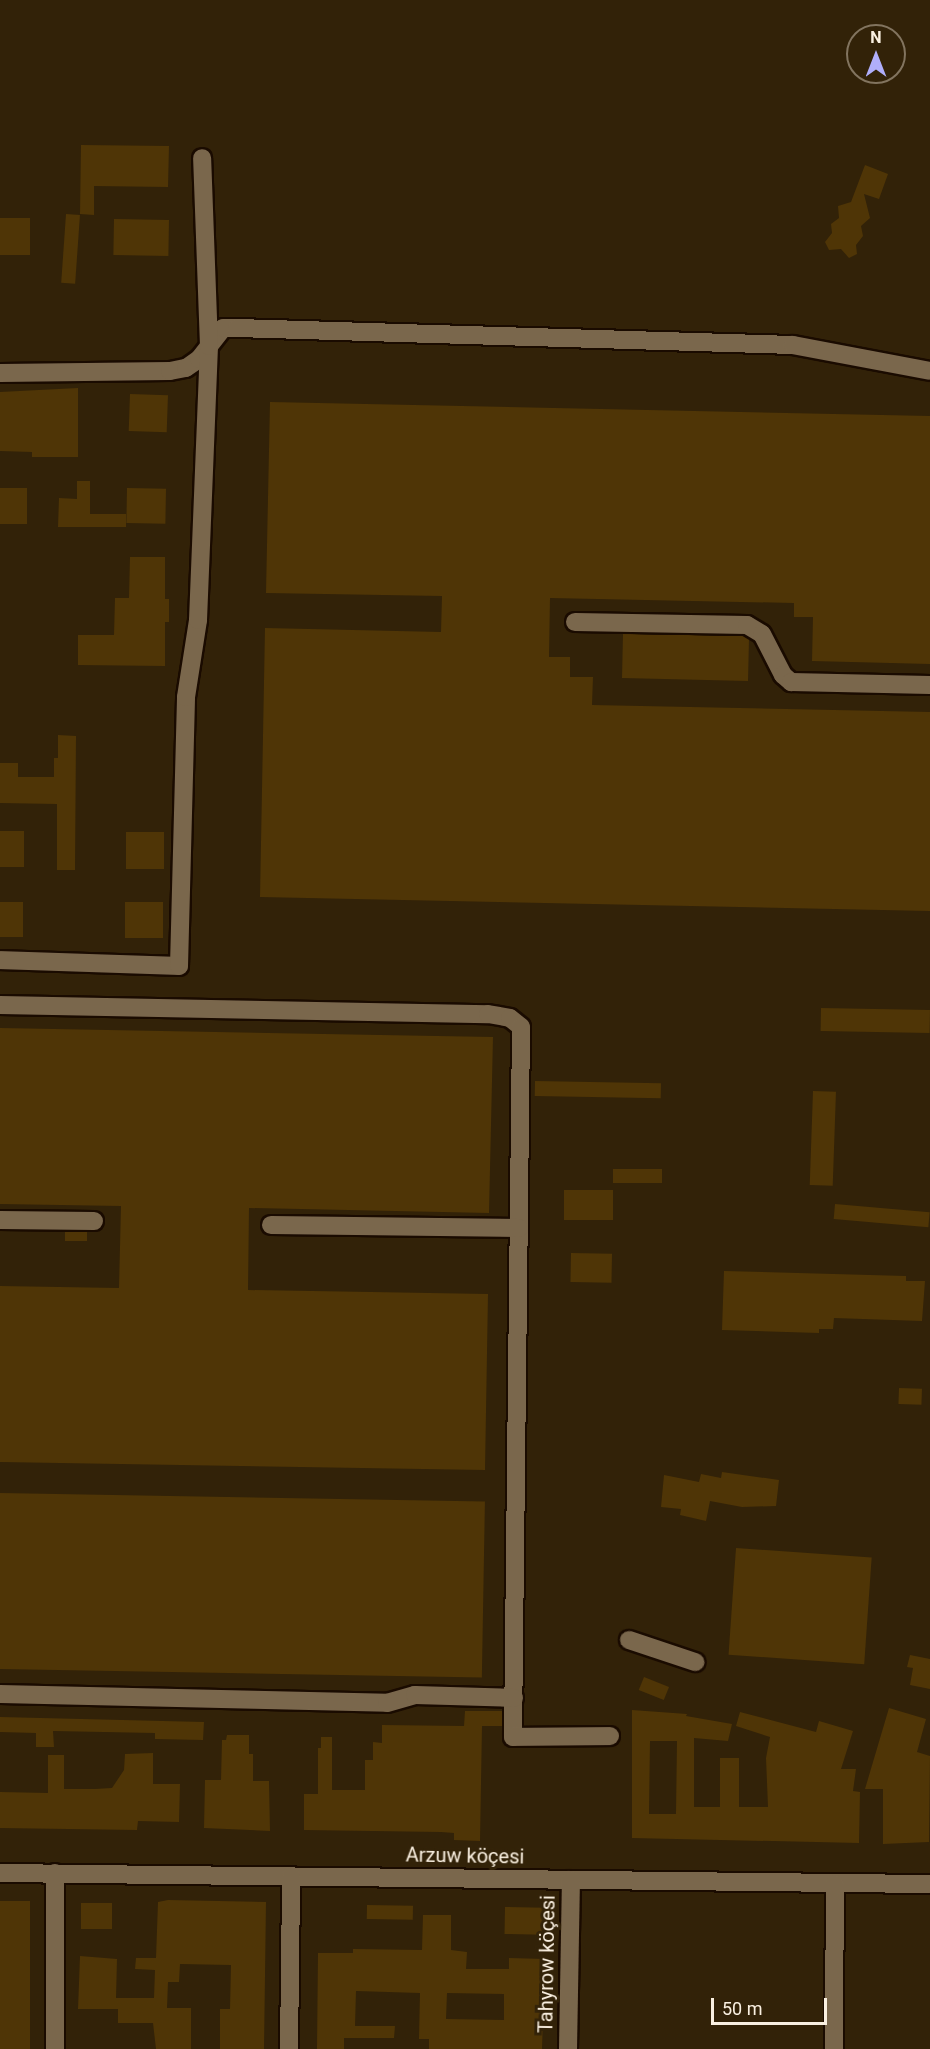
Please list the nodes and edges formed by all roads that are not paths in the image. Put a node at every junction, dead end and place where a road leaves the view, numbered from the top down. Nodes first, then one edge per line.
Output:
1 (202, 158) dead end
2 (209, 346) junction
3 (930, 371) edge
4 (0, 373) edge
5 (575, 622) dead end
6 (930, 685) edge
7 (0, 960) edge
8 (0, 1005) edge
9 (0, 1220) edge
10 (94, 1221) dead end
11 (271, 1225) dead end
12 (519, 1228) junction
13 (629, 1640) dead end
14 (695, 1662) dead end
15 (0, 1694) edge
16 (514, 1698) junction
17 (610, 1736) dead end
18 (0, 1873) edge
19 (55, 1874) junction
20 (291, 1876) junction
21 (571, 1880) junction
22 (835, 1884) junction
23 (930, 1884) edge
24 (55, 2049) edge
25 (289, 2049) edge
26 (568, 2049) edge
27 (834, 2049) edge

1 - 2 street
2 - 3 street
2 - 4 street
2 - 7 street
5 - 6 street
8 - 12 street
9 - 10 street
11 - 12 street
12 - 16 street
13 - 14 street
15 - 16 street
16 - 17 street
18 - 19 street, Arzuw köçesi
19 - 20 street, Arzuw köçesi
19 - 24 street
20 - 21 street, Arzuw köçesi
20 - 25 street
21 - 22 street, Arzuw köçesi
21 - 26 street, Tahyrow köçesi
22 - 23 street, Arzuw köçesi
22 - 27 street

